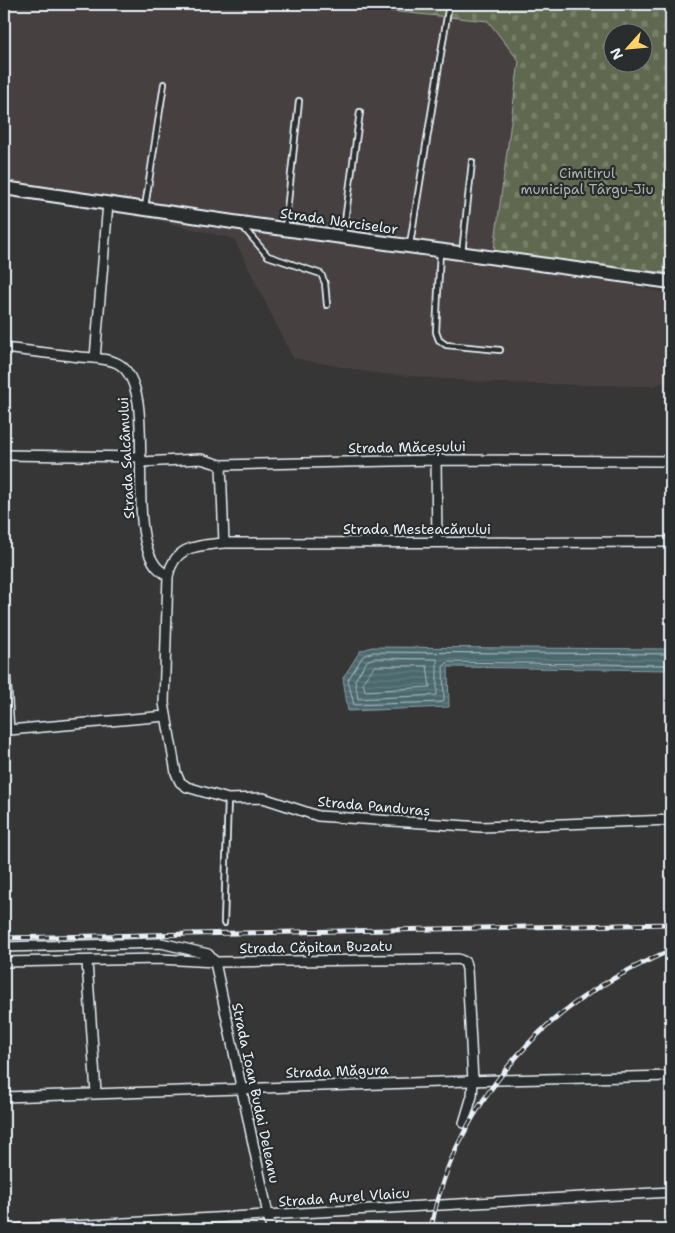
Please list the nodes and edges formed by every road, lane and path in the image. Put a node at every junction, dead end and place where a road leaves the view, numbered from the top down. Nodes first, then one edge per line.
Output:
1 (437, 4) edge
2 (449, 4) edge
3 (164, 84) dead end
4 (299, 101) dead end
5 (360, 112) dead end
6 (472, 162) dead end
7 (4, 188) edge
8 (108, 203) junction
9 (145, 208) junction
10 (240, 223) junction
11 (285, 229) junction
12 (343, 236) junction
13 (410, 246) junction
14 (440, 250) junction
15 (462, 253) junction
16 (671, 282) edge
17 (327, 305) dead end
18 (4, 348) edge
19 (500, 350) dead end
20 (95, 358) junction
21 (4, 455) edge
22 (141, 459) junction
23 (436, 460) junction
24 (671, 461) edge
25 (221, 465) junction
26 (437, 542) junction
27 (671, 542) edge
28 (224, 543) junction
29 (171, 565) joint
30 (168, 576) junction
31 (4, 656) edge
32 (166, 716) junction
33 (228, 799) junction
34 (671, 820) edge
35 (224, 923) dead end
36 (4, 947) edge
37 (4, 962) edge
38 (87, 962) junction
39 (215, 962) junction
40 (671, 1076) edge
41 (473, 1081) junction
42 (242, 1088) junction
43 (96, 1094) junction
44 (4, 1097) edge
45 (464, 1122) dead end
46 (671, 1192) edge
47 (268, 1215) junction
48 (181, 1219) junction
49 (118, 1226) edge
50 (18, 1229) edge
51 (184, 1229) edge
52 (271, 1229) edge

1 - 2 lane
2 - 13 lane
3 - 9 lane
4 - 11 lane
5 - 12 lane
6 - 15 lane
7 - 8 main road, Strada Narciselor
8 - 9 main road, Strada Narciselor
8 - 20 street
9 - 10 main road, Strada Narciselor
10 - 11 main road, Strada Narciselor
10 - 17 lane
11 - 12 main road, Strada Narciselor
12 - 13 main road, Strada Narciselor
13 - 14 main road, Strada Narciselor
14 - 15 main road, Strada Narciselor
14 - 19 lane
15 - 16 main road, Strada Narciselor
18 - 20 street, Strada Salcâmului
20 - 22 street, Strada Salcâmului
21 - 22 street, Strada Măceșului
22 - 25 street, Strada Măceșului
22 - 30 street, Strada Salcâmului
23 - 24 street, Strada Măceșului
23 - 25 street, Strada Măceșului
23 - 26 street
25 - 28 street
26 - 27 street, Strada Mesteacănului
26 - 28 street, Strada Mesteacănului
28 - 29 street, Strada Mesteacănului
29 - 30 street, Strada Panduraș
30 - 32 street, Strada Panduraș
31 - 32 street
32 - 33 street, Strada Panduraș
33 - 34 street, Strada Panduraș
33 - 35 lane
36 - 39 street
37 - 38 street, Strada Căpitan Buzatu
38 - 39 street, Strada Căpitan Buzatu
38 - 43 street
39 - 41 street, Strada Căpitan Buzatu
39 - 42 street, Strada Ioan Budai Deleanu
40 - 41 street, Strada Măgura
41 - 42 street, Strada Măgura
41 - 45 street, Strada Căpitan Buzatu
42 - 43 street, Strada Măgura
42 - 47 street, Strada Ioan Budai Deleanu
43 - 44 street, Strada Măgura
46 - 47 street, Strada Aurel Vlaicu
47 - 48 street, Strada Aurel Vlaicu
47 - 52 street, Strada Ioan Budai Deleanu
48 - 49 street, Strada Aurel Vlaicu
48 - 51 street
49 - 50 street, Strada Aurel Vlaicu

